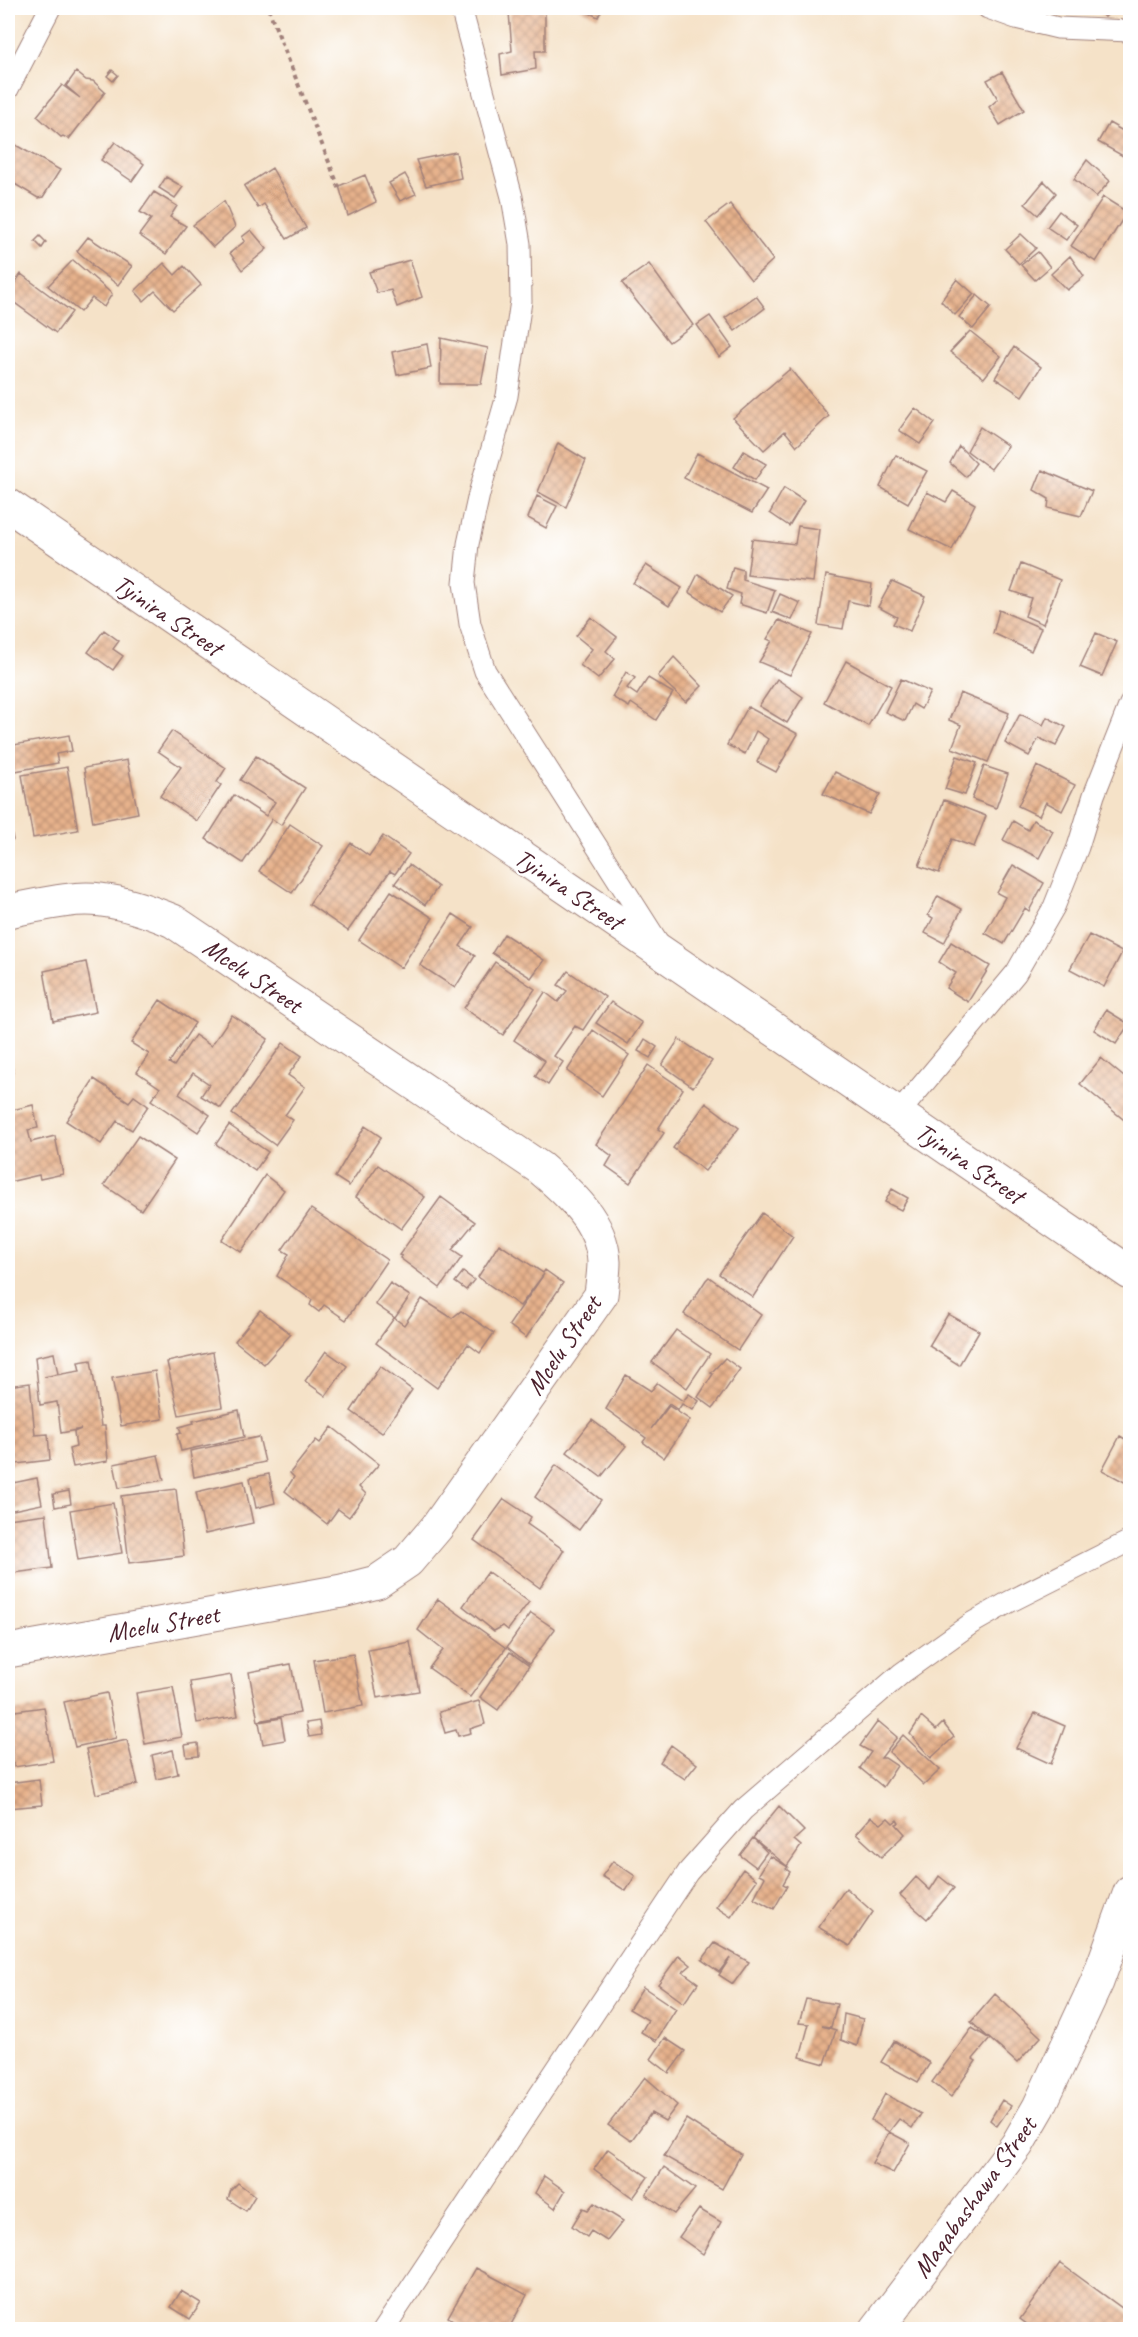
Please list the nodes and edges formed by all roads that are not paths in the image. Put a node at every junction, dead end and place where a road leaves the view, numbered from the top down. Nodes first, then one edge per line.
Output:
1 (50, 8) edge
2 (461, 8) edge
3 (988, 8) edge
4 (1131, 31) edge
5 (8, 89) edge
6 (8, 505) edge
7 (1131, 704) edge
8 (8, 911) edge
9 (666, 955) junction
10 (898, 1114) junction
11 (1131, 1273) edge
12 (1131, 1541) edge
13 (8, 1651) edge
14 (1131, 1892) edge
15 (383, 2330) edge
16 (876, 2330) edge

1 - 5 lane
2 - 9 lane
3 - 4 lane
6 - 9 street, Tyinira Street
7 - 10 lane
8 - 13 street, Mcelu Street
9 - 10 street, Tyinira Street
10 - 11 street, Tyinira Street
12 - 15 lane
14 - 16 street, Maqabashawa Street

